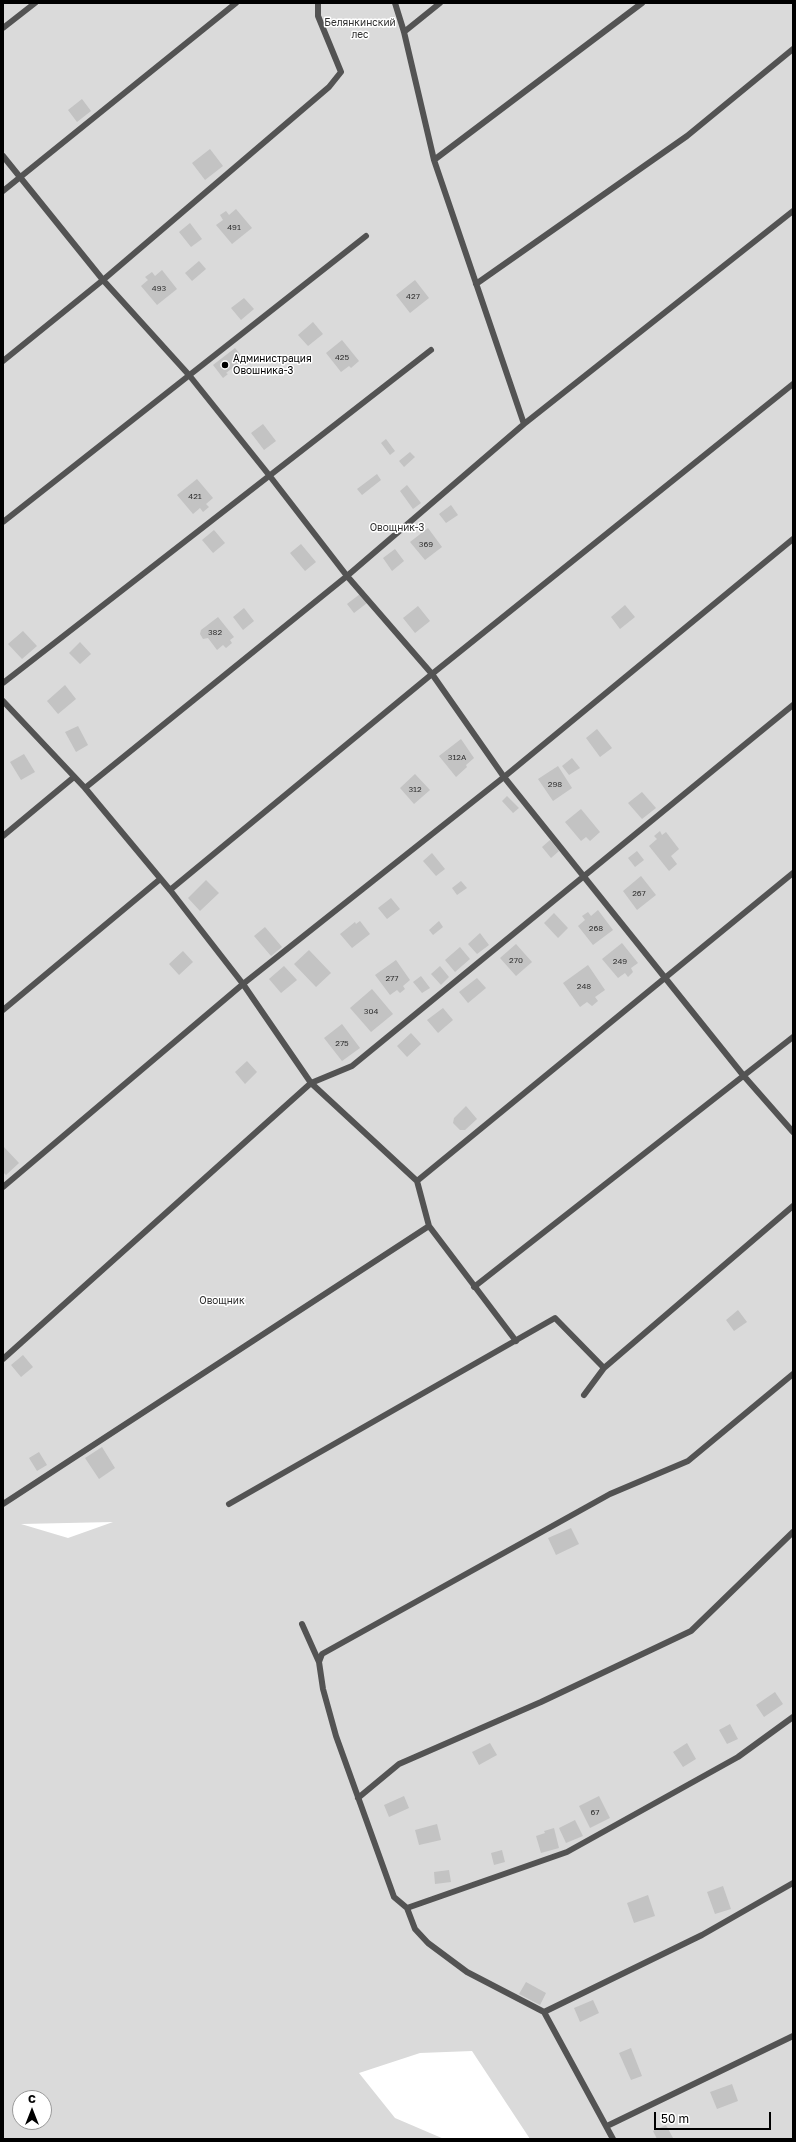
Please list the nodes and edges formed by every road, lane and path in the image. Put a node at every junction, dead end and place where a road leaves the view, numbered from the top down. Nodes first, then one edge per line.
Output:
1 (35, 3) edge
2 (236, 3) edge
3 (318, 3) edge
4 (395, 3) edge
5 (440, 3) edge
6 (642, 3) edge
7 (3, 28) edge
8 (404, 32) junction
9 (793, 50) edge
10 (3, 156) edge
11 (434, 160) junction
12 (20, 177) junction
13 (3, 191) edge
14 (793, 211) edge
15 (366, 236) dead end
16 (103, 280) junction
17 (476, 284) junction
18 (431, 350) dead end
19 (3, 361) edge
20 (189, 375) junction
21 (793, 384) edge
22 (524, 424) junction
23 (269, 474) junction
24 (3, 522) edge
25 (793, 539) edge
26 (347, 576) junction
27 (432, 674) junction
28 (3, 683) edge
29 (3, 701) edge
30 (793, 705) edge
31 (74, 777) junction
32 (504, 777) junction
33 (84, 788) junction
34 (3, 836) edge
35 (793, 873) edge
36 (584, 877) junction
37 (159, 880) junction
38 (170, 890) junction
39 (665, 978) junction
40 (243, 984) junction
41 (3, 1010) edge
42 (793, 1036) edge
43 (743, 1075) junction
44 (311, 1083) junction
45 (793, 1132) edge
46 (417, 1181) junction
47 (3, 1187) edge
48 (793, 1206) edge
49 (428, 1226) junction
50 (474, 1287) junction
51 (516, 1341) junction
52 (3, 1359) edge
53 (604, 1368) junction
54 (793, 1374) edge
55 (584, 1395) dead end
56 (3, 1504) edge
57 (229, 1504) dead end
58 (793, 1532) edge
59 (302, 1624) dead end
60 (319, 1662) junction
61 (793, 1717) edge
62 (358, 1798) junction
63 (793, 1883) edge
64 (407, 1908) junction
65 (544, 2012) junction
66 (793, 2036) edge
67 (607, 2126) junction
68 (613, 2139) edge

1 - 7 lane
2 - 12 lane
3 - 16 lane
4 - 8 lane
5 - 8 lane
6 - 11 lane
8 - 11 lane
9 - 17 lane
10 - 12 lane
11 - 17 lane
12 - 13 lane
12 - 16 lane
14 - 22 lane
15 - 20 lane
16 - 19 lane
16 - 20 lane
17 - 22 lane
18 - 23 lane
20 - 23 lane
20 - 24 lane
21 - 27 lane
22 - 26 lane
23 - 26 lane
23 - 28 lane
25 - 32 lane
26 - 27 lane
26 - 33 lane
27 - 32 lane
27 - 38 lane
29 - 31 lane
30 - 36 lane
31 - 33 lane
31 - 34 lane
32 - 36 lane
32 - 40 lane
33 - 37 lane
35 - 39 lane
36 - 39 lane
36 - 44 lane
37 - 38 lane
37 - 41 lane
38 - 40 lane
39 - 43 lane
39 - 46 lane
40 - 44 lane
40 - 47 lane
42 - 43 lane
43 - 45 lane
43 - 50 lane
44 - 46 lane
44 - 52 lane
46 - 49 lane
48 - 53 lane
49 - 50 lane
49 - 56 lane
50 - 51 lane
51 - 53 lane
51 - 57 lane
53 - 55 lane
54 - 60 lane
58 - 62 lane
59 - 60 lane
60 - 62 lane
61 - 64 lane
62 - 64 lane
63 - 65 lane
64 - 65 lane
65 - 67 lane
66 - 67 lane
67 - 68 lane

